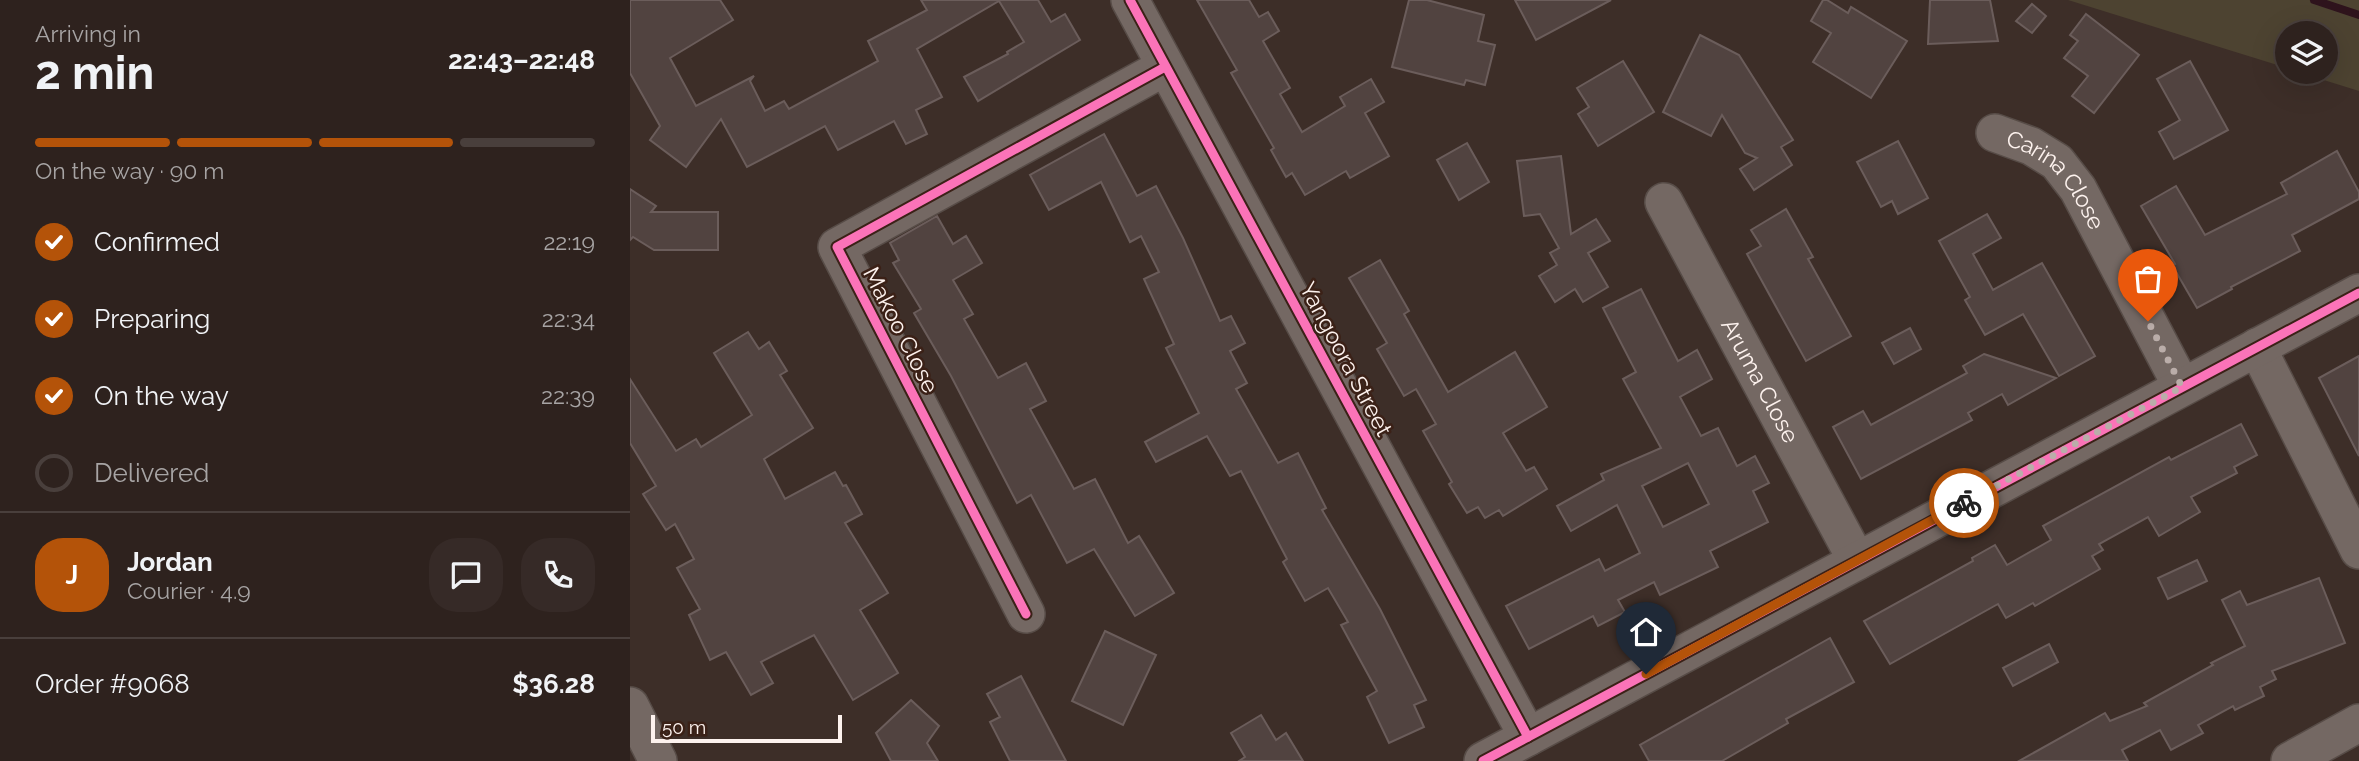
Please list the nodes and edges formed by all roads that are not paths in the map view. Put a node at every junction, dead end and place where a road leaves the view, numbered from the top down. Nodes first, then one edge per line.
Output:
1 (1130, 0) edge
2 (1166, 67) junction
3 (1995, 133) dead end
4 (1664, 202) dead end
5 (2359, 293) edge
6 (2257, 347) junction
7 (2182, 387) junction
8 (2359, 550) edge
9 (1857, 561) junction
10 (1026, 614) dead end
11 (630, 706) edge
12 (2359, 723) edge
13 (1528, 737) junction
14 (658, 761) edge
15 (1483, 761) edge
16 (2290, 761) edge

1 - 2 street, Yangoora Street
2 - 10 street, Makoo Close
2 - 13 street, Yangoora Street
3 - 7 street, Carina Close
4 - 9 street, Aruma Close
5 - 6 street
6 - 7 street
6 - 8 street
7 - 9 street
9 - 13 street
11 - 14 street
12 - 16 street
13 - 15 street

